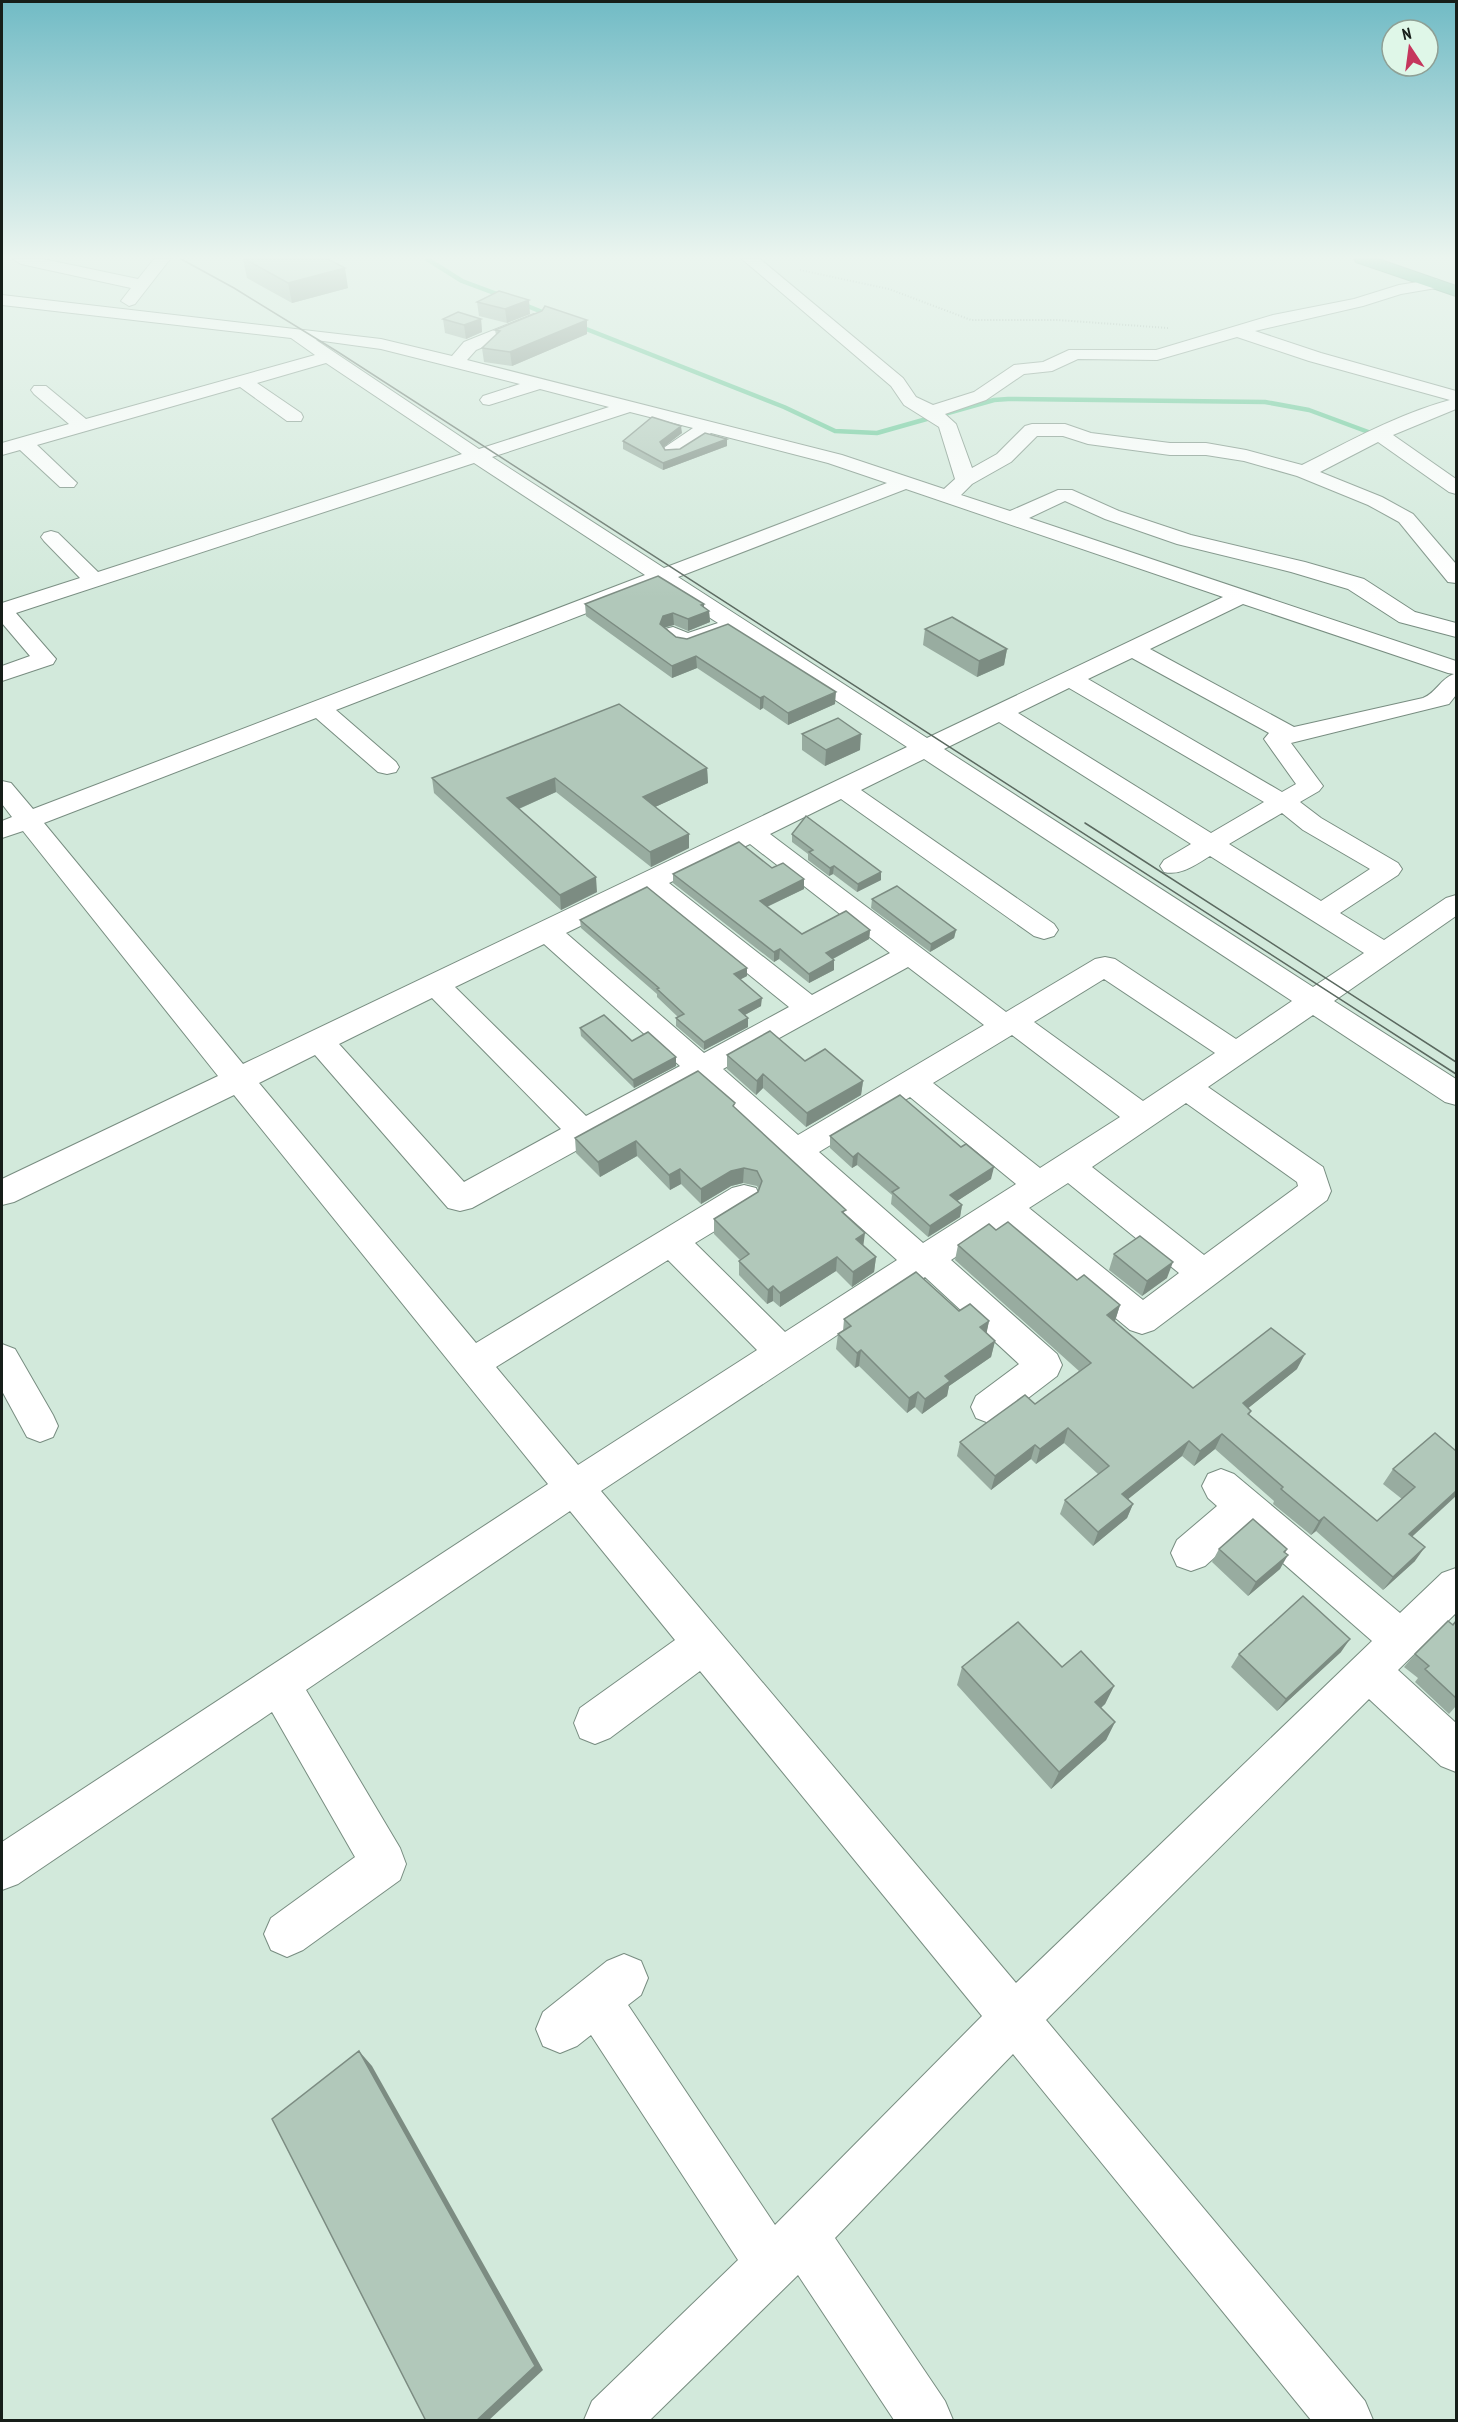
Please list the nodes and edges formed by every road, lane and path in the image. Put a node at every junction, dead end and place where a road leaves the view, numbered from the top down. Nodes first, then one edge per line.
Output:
1 (275, 372) edge
2 (351, 372) edge
3 (493, 372) edge
4 (885, 372) edge
5 (1016, 372) edge
6 (1369, 372) edge
7 (243, 381) junction
8 (538, 384) junction
9 (40, 390) dead end
10 (1456, 396) edge
11 (489, 399) dead end
12 (1456, 405) edge
13 (627, 407) junction
14 (934, 414) junction
15 (294, 417) dead end
16 (82, 426) junction
17 (708, 427) junction
18 (1379, 434) junction
19 (10, 443) edge
20 (672, 451) edge
21 (477, 456) junction
22 (1304, 472) junction
23 (965, 480) junction
24 (907, 482) junction
25 (67, 483) dead end
26 (1456, 488) edge
27 (948, 496) junction
28 (1012, 518) junction
29 (51, 537) dead end
30 (1291, 566) junction
31 (663, 576) junction
32 (1456, 577) edge
33 (94, 580) junction
34 (1242, 596) junction
35 (1276, 608) junction
36 (2, 610) edge
37 (735, 623) junction
38 (1456, 630) edge
39 (673, 634) edge
40 (1132, 650) junction
41 (1456, 668) edge
42 (2, 674) edge
43 (1070, 679) junction
44 (1456, 681) edge
45 (319, 708) junction
46 (1001, 713) junction
47 (1290, 735) junction
48 (927, 748) junction
49 (387, 767) dead end
50 (2, 788) edge
51 (842, 788) junction
52 (1283, 803) junction
53 (14, 825) edge
54 (751, 832) junction
55 (1211, 844) junction
56 (1173, 866) dead end
57 (650, 881) junction
58 (1456, 904) edge
59 (1321, 913) junction
60 (1044, 930) dead end
61 (546, 931) junction
62 (1384, 952) junction
63 (910, 954) junction
64 (435, 984) junction
65 (1312, 1001) junction
66 (810, 1009) junction
67 (1009, 1023) junction
68 (318, 1040) junction
69 (1236, 1053) junction
70 (701, 1068) junction
71 (239, 1078) junction
72 (911, 1082) junction
73 (1186, 1087) junction
74 (1456, 1094) edge
75 (1142, 1117) junction
76 (583, 1132) junction
77 (796, 1151) junction
78 (1069, 1166) junction
79 (1039, 1185) junction
80 (2, 1193) edge
81 (744, 1197) dead end
82 (1005, 1207) junction
83 (672, 1242) junction
84 (924, 1260) junction
85 (1204, 1274) junction
86 (782, 1353) junction
87 (2, 1359) edge
88 (472, 1363) junction
89 (989, 1407) dead end
90 (40, 1426) dead end
91 (574, 1488) junction
92 (1191, 1553) dead end
93 (1456, 1586) edge
94 (1401, 1640) junction
95 (704, 1643) junction
96 (1369, 1671) junction
97 (279, 1684) junction
98 (595, 1723) dead end
99 (1456, 1751) edge
100 (2, 1868) edge
101 (287, 1934) dead end
102 (593, 2002) dead end
103 (1015, 2017) junction
104 (786, 2250) junction
105 (612, 2420) edge
106 (926, 2421) edge
107 (1346, 2421) edge

1 - 7 street
2 - 21 street
3 - 8 street
4 - 14 street
5 - 14 street
6 - 10 street
7 - 15 street
7 - 16 street
8 - 11 street
8 - 13 street
9 - 16 street
12 - 18 street
13 - 17 street
13 - 21 street
14 - 23 street
16 - 19 street
17 - 20 street
17 - 24 street
18 - 22 street
18 - 26 street
19 - 25 street
21 - 31 street
21 - 33 street
22 - 23 street
22 - 32 street
23 - 27 street
24 - 27 street
24 - 31 street
27 - 28 street
28 - 30 street
28 - 34 street
29 - 33 street
30 - 35 street
30 - 38 street
31 - 37 street
31 - 45 street
33 - 36 street
34 - 35 street
34 - 40 street
35 - 41 street
36 - 42 street
37 - 39 street
37 - 48 street
40 - 43 street
40 - 47 street
43 - 46 street
43 - 52 street
44 - 47 street
45 - 49 street
45 - 53 street
46 - 48 street
46 - 55 street
47 - 52 street
48 - 51 street
48 - 65 street
50 - 53 street
51 - 54 street
51 - 60 street
52 - 55 street
52 - 59 street
53 - 71 street
54 - 57 street
54 - 63 street
55 - 56 street
55 - 59 street
57 - 61 street
57 - 66 street
58 - 62 street
59 - 62 street
61 - 64 street
61 - 70 street
62 - 65 street
63 - 66 street
63 - 67 street
64 - 68 street
64 - 76 street
65 - 69 street
65 - 74 street
66 - 70 street
67 - 69 street
67 - 72 street
67 - 75 street
68 - 71 street
68 - 76 street
69 - 73 street
70 - 76 street
70 - 77 street
71 - 80 street
71 - 88 street
72 - 77 street
72 - 79 street
73 - 75 street
73 - 85 street
75 - 78 street
77 - 84 street
78 - 79 street
78 - 85 street
79 - 82 street
81 - 83 street
82 - 84 street
82 - 85 street
83 - 86 street
83 - 88 street
84 - 86 street
84 - 89 street
86 - 91 street
87 - 90 street
88 - 91 street
91 - 95 street
91 - 97 street
92 - 94 street
93 - 94 street
94 - 96 street
95 - 98 street
95 - 103 street
96 - 99 street
96 - 103 street
97 - 100 street
97 - 101 street
102 - 104 street
103 - 104 street
103 - 107 street
104 - 105 street
104 - 106 street

